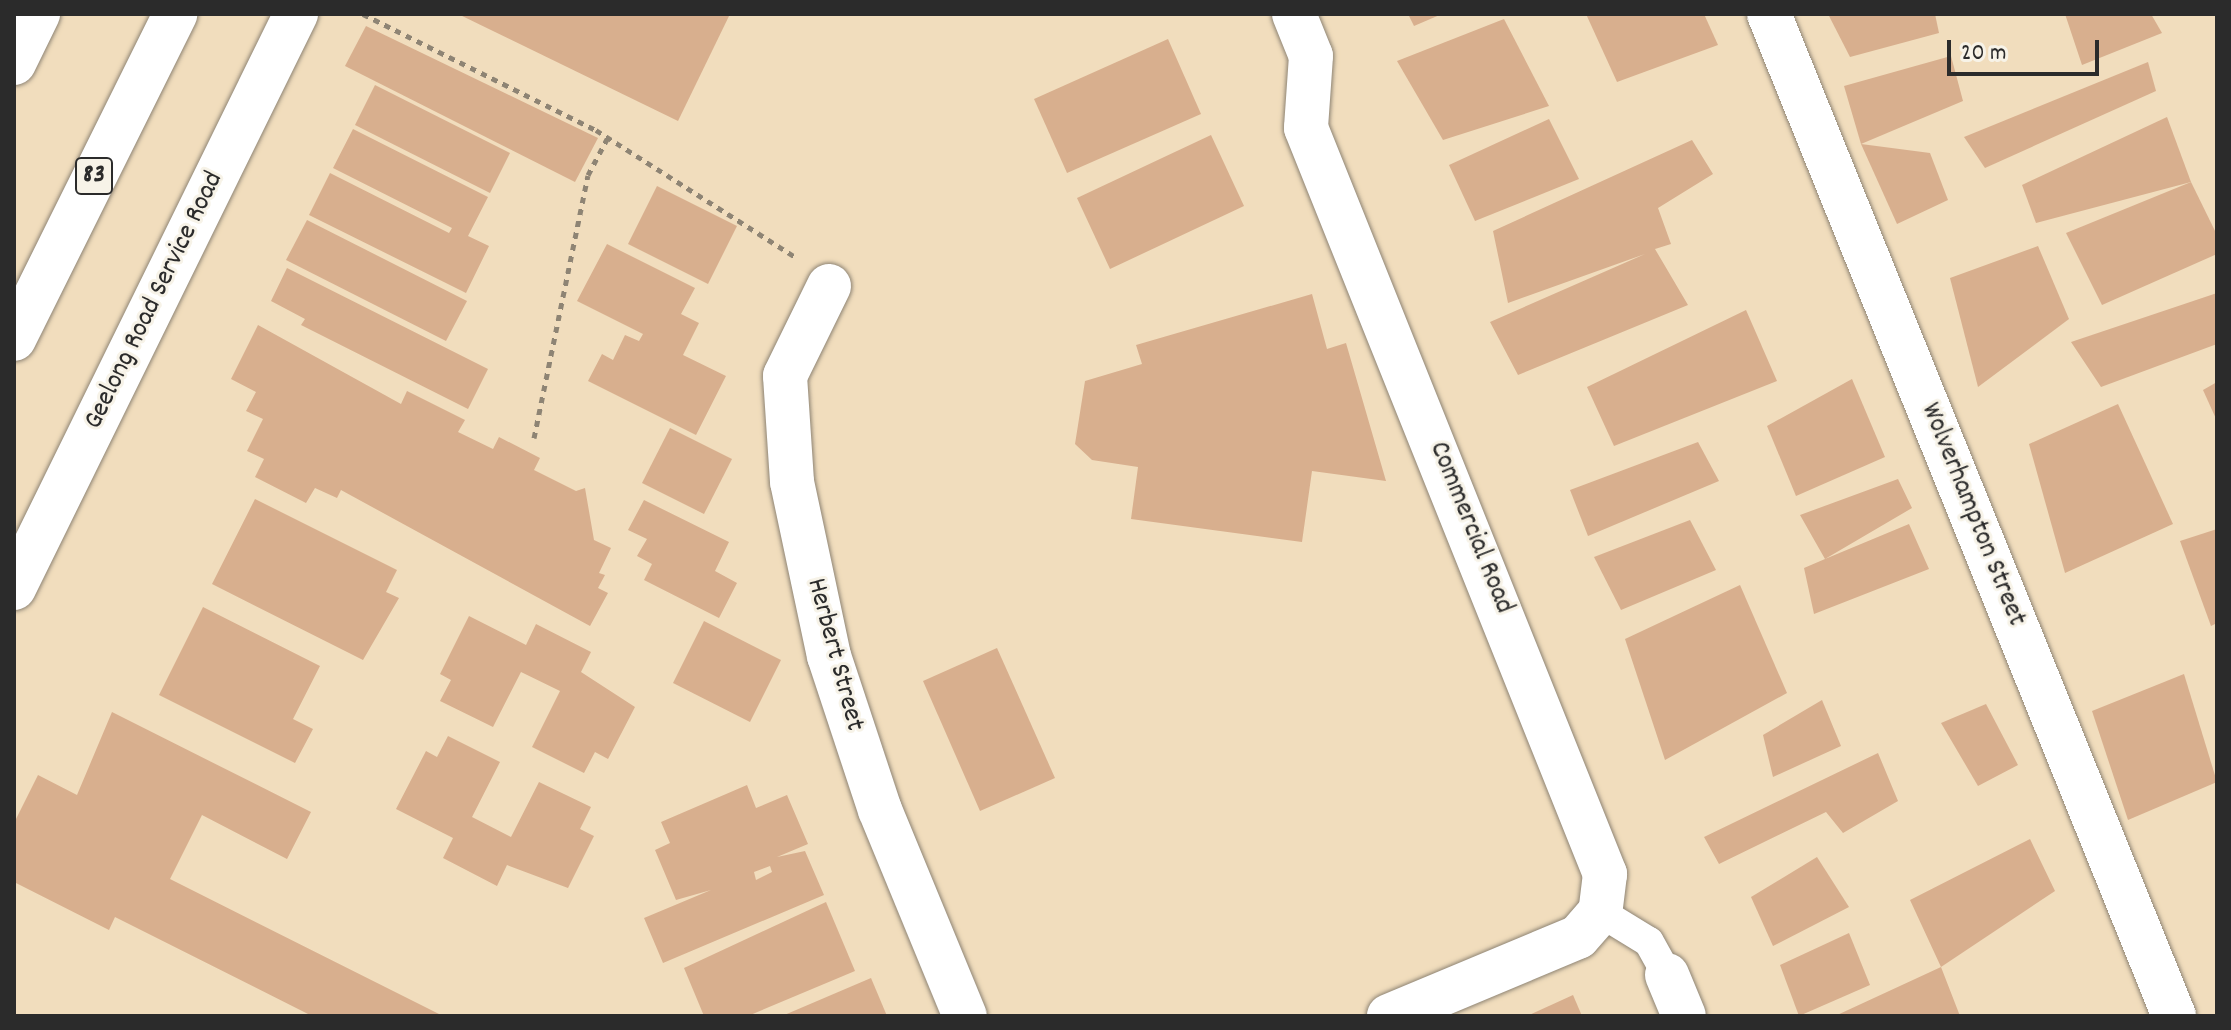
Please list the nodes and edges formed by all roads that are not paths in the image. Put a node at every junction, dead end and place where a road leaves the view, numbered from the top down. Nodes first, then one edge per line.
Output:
1 (38, 14) edge
2 (175, 14) edge
3 (296, 14) edge
4 (1294, 14) edge
5 (1769, 14) edge
6 (14, 63) edge
7 (829, 286) road end
8 (14, 339) edge
9 (14, 588) edge
10 (1600, 912) junction
11 (1667, 975) joint
12 (965, 1016) edge
13 (1389, 1016) edge
14 (1684, 1016) edge
15 (2174, 1016) edge

1 - 6 main road
2 - 8 main road, 83
3 - 9 main road, Geelong Road Service Road
4 - 10 main road, Commercial Road
5 - 15 main road, Wolverhampton Street
7 - 12 main road, Herbert Street
10 - 11 lane
10 - 13 main road
11 - 14 main road

